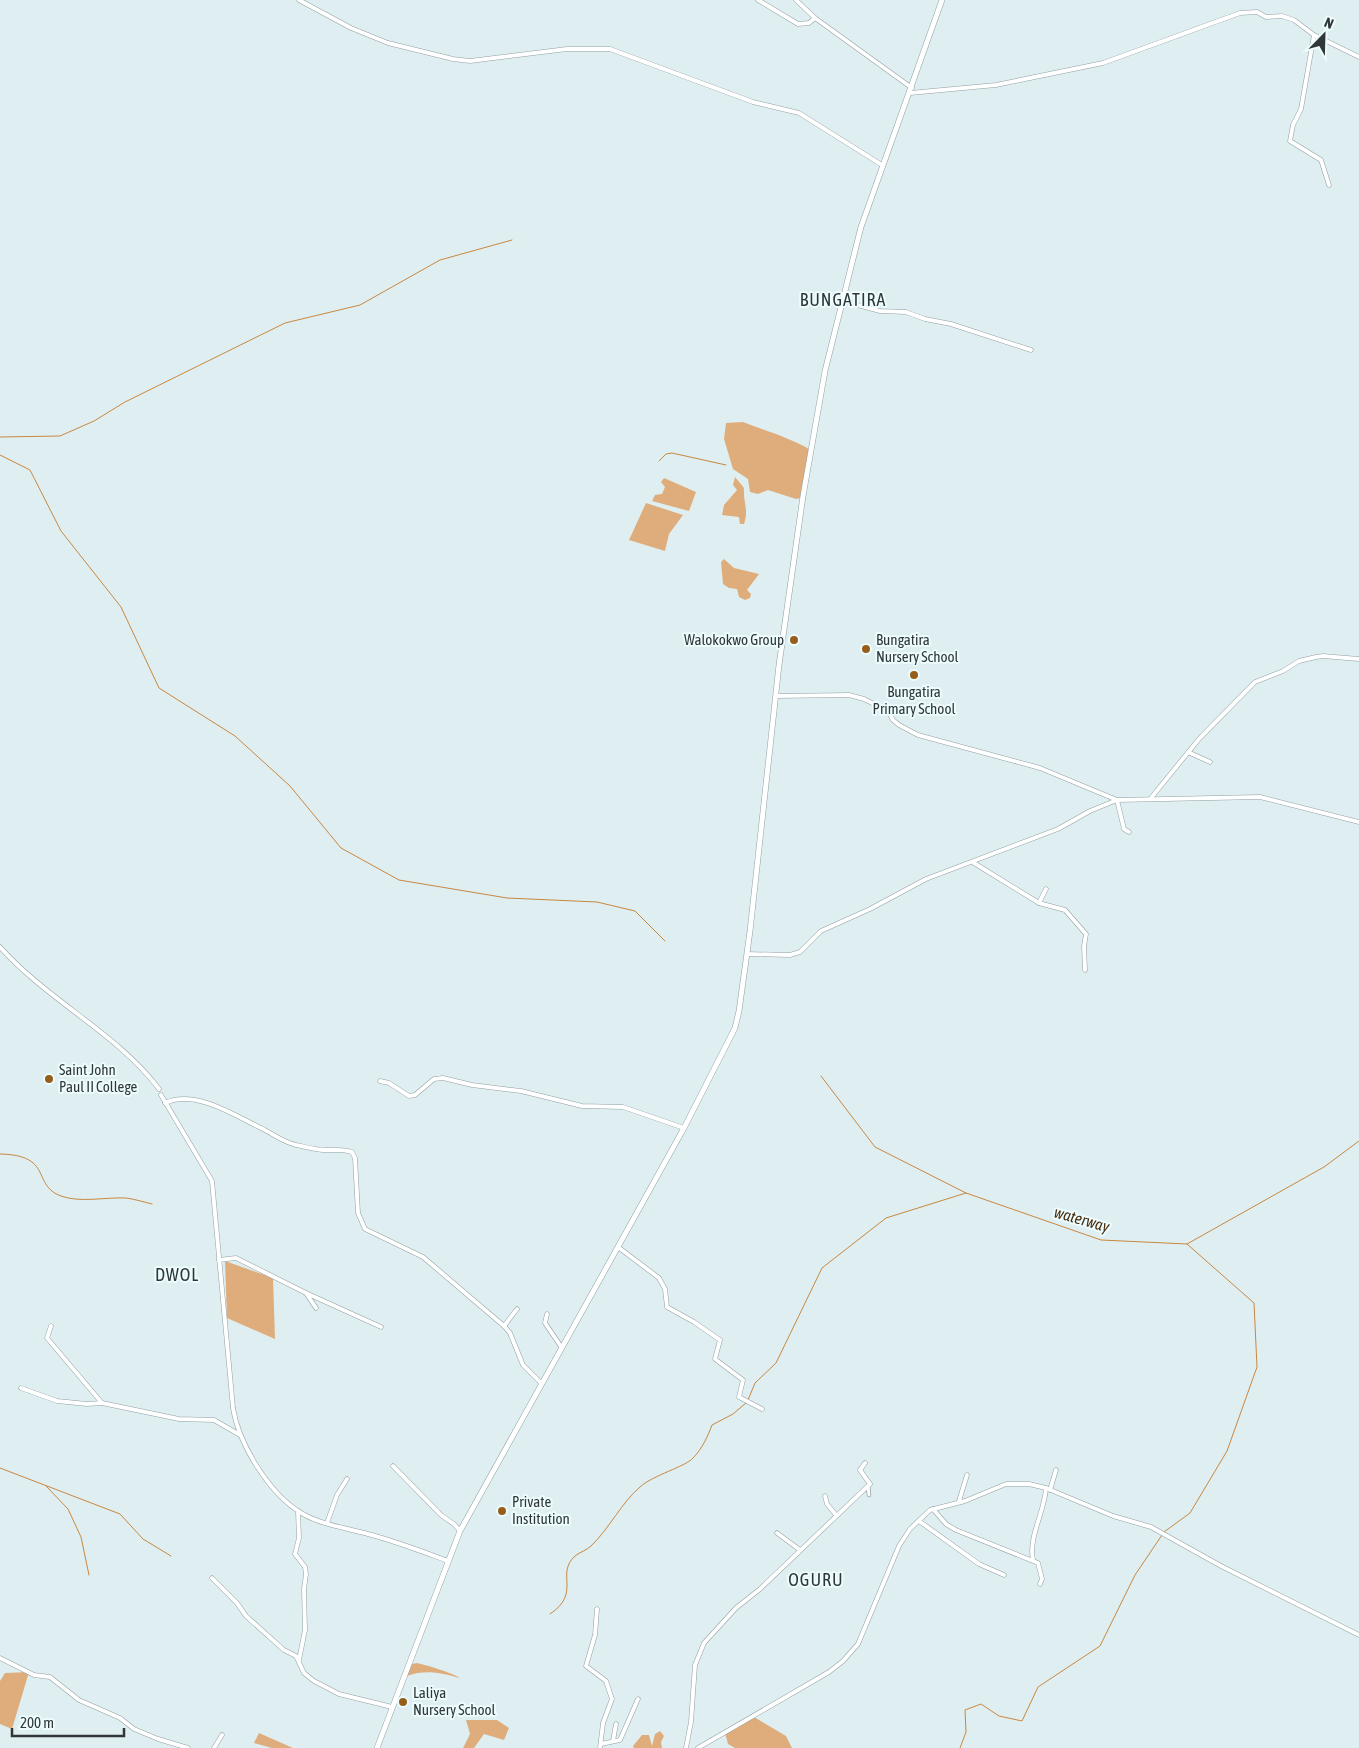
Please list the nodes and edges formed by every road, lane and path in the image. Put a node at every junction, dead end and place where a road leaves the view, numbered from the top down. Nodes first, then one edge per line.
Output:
1 (300, 0) edge
2 (758, 0) edge
3 (796, 0) edge
4 (942, 0) edge
5 (814, 18) junction
6 (1314, 35) junction
7 (1359, 57) edge
8 (911, 91) junction
9 (882, 165) junction
10 (1329, 185) dead end
11 (843, 301) junction
12 (1031, 350) dead end
13 (1359, 659) edge
14 (776, 696) junction
15 (1190, 753) junction
16 (1210, 762) dead end
17 (1151, 798) junction
18 (1116, 800) junction
19 (1359, 822) edge
20 (1129, 832) dead end
21 (974, 863) junction
22 (1046, 889) dead end
23 (1039, 903) junction
24 (0, 948) edge
25 (747, 954) junction
26 (1085, 970) dead end
27 (380, 1081) dead end
28 (159, 1088) dead end
29 (161, 1095) dead end
30 (164, 1104) junction
31 (684, 1128) junction
32 (618, 1247) junction
33 (219, 1260) junction
34 (306, 1293) junction
35 (316, 1308) dead end
36 (517, 1309) dead end
37 (547, 1314) dead end
38 (51, 1326) dead end
39 (504, 1326) junction
40 (381, 1327) dead end
41 (562, 1348) junction
42 (542, 1384) junction
43 (21, 1388) dead end
44 (102, 1402) junction
45 (762, 1409) dead end
46 (240, 1435) junction
47 (865, 1463) dead end
48 (393, 1466) dead end
49 (1056, 1470) dead end
50 (967, 1475) dead end
51 (346, 1479) dead end
52 (868, 1486) junction
53 (1048, 1489) junction
54 (869, 1495) dead end
55 (826, 1496) dead end
56 (959, 1501) junction
57 (933, 1510) junction
58 (298, 1511) junction
59 (836, 1515) junction
60 (919, 1521) junction
61 (327, 1523) junction
62 (460, 1532) junction
63 (777, 1534) dead end
64 (800, 1550) junction
65 (1033, 1560) junction
66 (448, 1561) junction
67 (1004, 1575) dead end
68 (212, 1578) dead end
69 (1040, 1584) dead end
70 (597, 1609) dead end
71 (1359, 1635) edge
72 (0, 1658) edge
73 (299, 1660) junction
74 (638, 1700) dead end
75 (392, 1707) junction
76 (616, 1724) dead end
77 (222, 1735) dead end
78 (612, 1741) junction
79 (600, 1746) edge
80 (188, 1748) edge
81 (214, 1748) edge
82 (377, 1748) edge
83 (686, 1748) edge
84 (698, 1748) edge

1 - 9 street
2 - 5 street
3 - 5 street
4 - 8 street
5 - 8 street
6 - 7 street
6 - 8 street
6 - 10 street
8 - 9 street
9 - 11 street
11 - 12 street
11 - 14 street
13 - 15 street
14 - 18 street
14 - 25 street
15 - 16 street
15 - 17 street
17 - 18 street
17 - 19 street
18 - 20 street
18 - 21 street
21 - 23 street
21 - 25 street
22 - 23 street
23 - 26 street
24 - 28 street
25 - 31 street
27 - 31 street
29 - 30 street
30 - 33 street
30 - 39 street
31 - 32 street
32 - 41 street
32 - 45 street
33 - 34 street
33 - 46 street
34 - 35 street
34 - 40 street
36 - 39 street
37 - 41 street
38 - 44 street
39 - 42 street
41 - 42 street
42 - 62 street
43 - 44 street
44 - 46 street
46 - 58 street
47 - 52 street
48 - 62 street
49 - 53 street
50 - 56 street
51 - 61 street
52 - 54 street
52 - 59 street
53 - 56 street
53 - 65 street
53 - 71 street
55 - 59 street
56 - 57 street
57 - 60 street
57 - 65 street
58 - 61 street
58 - 73 street
59 - 64 street
60 - 67 street
60 - 84 street
61 - 66 street
62 - 66 street
63 - 64 street
64 - 83 street
65 - 69 street
66 - 75 street
68 - 73 street
70 - 79 street
72 - 80 street
73 - 75 street
74 - 78 street
75 - 82 street
76 - 78 street
77 - 81 street
78 - 79 street

